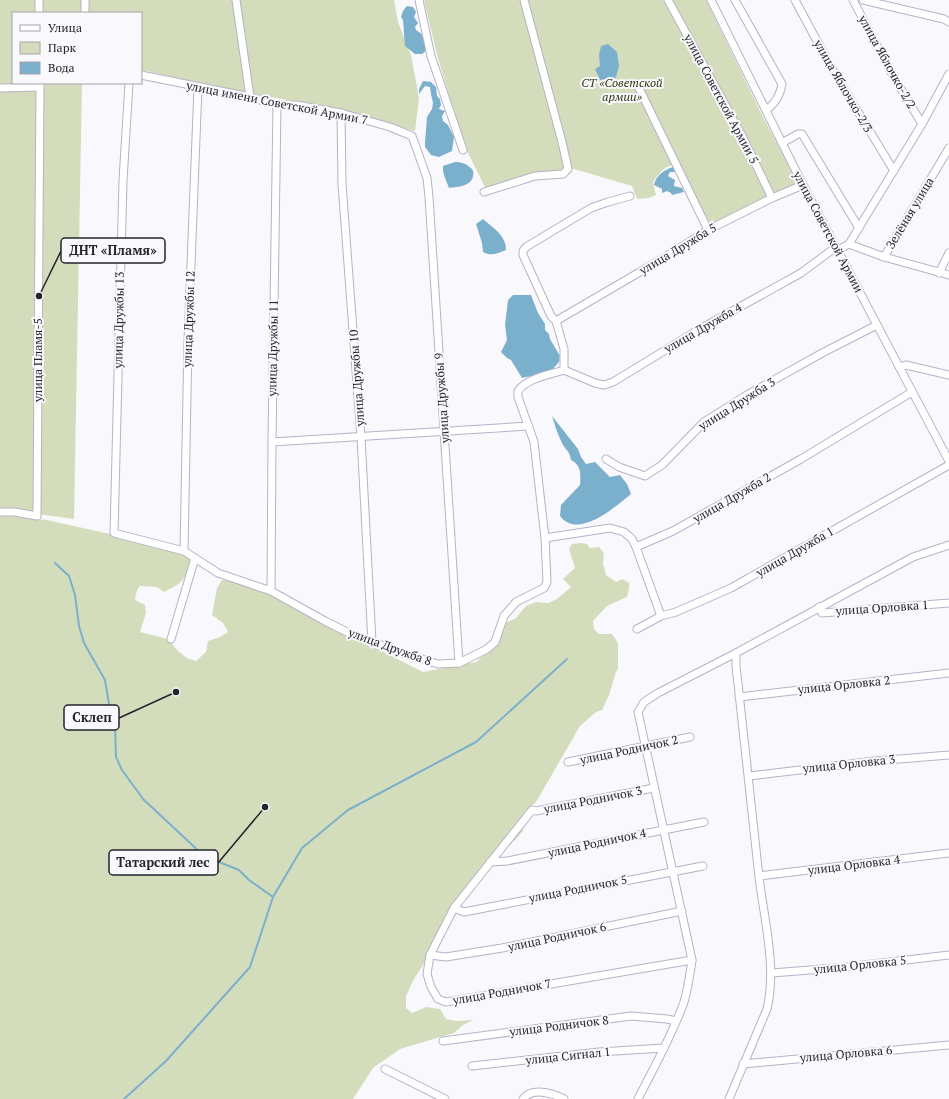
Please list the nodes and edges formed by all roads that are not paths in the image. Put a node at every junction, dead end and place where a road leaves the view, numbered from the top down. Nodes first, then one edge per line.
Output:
1 (39, 0) edge
2 (85, 0) edge
3 (236, 0) edge
4 (418, 0) edge
5 (524, 0) edge
6 (668, 0) edge
7 (711, 0) edge
8 (735, 0) edge
9 (795, 0) edge
10 (853, 0) edge
11 (863, 0) edge
12 (39, 12) edge
13 (85, 12) edge
14 (949, 22) edge
15 (949, 74) edge
16 (142, 75) edge
17 (129, 84) edge
18 (637, 84) dead end
19 (40, 85) edge
20 (198, 87) junction
21 (0, 88) edge
22 (250, 96) junction
23 (277, 105) junction
24 (766, 110) junction
25 (341, 113) junction
26 (922, 124) junction
27 (412, 136) joint
28 (782, 143) junction
29 (949, 148) edge
30 (463, 150) dead end
31 (894, 171) junction
32 (803, 185) junction
33 (484, 192) dead end
34 (630, 196) dead end
35 (772, 198) junction
36 (859, 228) junction
37 (708, 230) junction
38 (849, 244) junction
39 (837, 248) junction
40 (949, 253) edge
41 (884, 257) junction
42 (939, 273) junction
43 (949, 275) edge
44 (556, 321) junction
45 (877, 325) junction
46 (899, 367) junction
47 (564, 370) junction
48 (949, 375) edge
49 (912, 392) junction
50 (529, 426) junction
51 (444, 432) junction
52 (361, 437) junction
53 (272, 442) junction
54 (946, 452) edge
55 (606, 459) dead end
56 (949, 461) edge
57 (949, 464) edge
58 (0, 512) edge
59 (114, 532) joint
60 (545, 538) junction
61 (949, 545) edge
62 (636, 547) junction
63 (184, 551) junction
64 (195, 558) junction
65 (271, 591) junction
66 (949, 603) edge
67 (819, 607) junction
68 (661, 616) junction
69 (637, 629) dead end
70 (171, 639) dead end
71 (372, 642) junction
72 (736, 653) junction
73 (459, 663) junction
74 (949, 673) edge
75 (740, 697) junction
76 (690, 737) dead end
77 (645, 746) junction
78 (949, 755) edge
79 (568, 762) dead end
80 (749, 776) junction
81 (654, 788) junction
82 (532, 810) joint
83 (704, 822) dead end
84 (664, 829) junction
85 (949, 853) edge
86 (490, 862) junction
87 (703, 866) dead end
88 (673, 870) junction
89 (759, 876) junction
90 (454, 908) junction
91 (682, 911) junction
92 (430, 955) junction
93 (949, 955) edge
94 (692, 960) junction
95 (772, 973) junction
96 (676, 1021) junction
97 (443, 1041) dead end
98 (949, 1045) edge
99 (664, 1048) junction
100 (744, 1064) junction
101 (472, 1066) dead end
102 (385, 1069) dead end
103 (445, 1099) edge
104 (523, 1099) edge
105 (564, 1099) edge
106 (638, 1099) edge
107 (729, 1099) edge

1 - 12 street
2 - 13 street
3 - 22 street
4 - 30 street
5 - 33 street
6 - 35 street, улица Советской Армии 5
7 - 24 street, улица Советской Армии
8 - 24 street
9 - 31 street, улица Яблочко-2/3
10 - 26 street, улица Яблочко-2/2
11 - 14 street
15 - 26 street
16 - 20 street, улица имени Советской Армии 7
17 - 59 street, улица Дружбы 13
18 - 37 street
19 - 21 street
19 - 58 street, улица Пламя-5
20 - 22 street, улица имени Советской Армии 7
20 - 63 street, улица Дружбы 12
22 - 23 street, улица имени Советской Армии 7
23 - 25 street, улица имени Советской Армии 7
23 - 53 street, улица Дружбы 11
24 - 28 street, улица Советской Армии
25 - 27 street, улица имени Советской Армии 7
25 - 52 street, улица Дружбы 10
26 - 31 street
27 - 51 street, улица Дружбы 9
28 - 32 street, улица Советской Армии
28 - 36 street
29 - 41 street, Зелёная улица
31 - 36 street
32 - 35 street, улица Дружба 5
32 - 39 street, улица Советской Армии
34 - 44 street
35 - 37 street, улица Дружба 5
36 - 38 street
37 - 44 street, улица Дружба 5
38 - 39 street, улица Дружба 4
38 - 41 street
39 - 45 street, улица Советской Армии
39 - 47 street, улица Дружба 4
40 - 42 street
41 - 42 street
42 - 43 street
44 - 47 street
45 - 46 street, улица Советской Армии
45 - 55 street, улица Дружба 3
46 - 48 street
46 - 49 street, улица Советской Армии
47 - 50 street, улица Дружба 8
49 - 54 street, улица Советской Армии
49 - 62 street, улица Дружба 2
50 - 51 street
50 - 60 street, улица Дружба 8
51 - 52 street
51 - 73 street, улица Дружбы 9
52 - 53 street
52 - 71 street, улица Дружбы 10
53 - 65 street, улица Дружбы 11
54 - 56 street, улица Советской Армии
57 - 68 street, улица Дружба 1
59 - 63 street, улица Дружба 8
60 - 62 street
60 - 73 street, улица Дружба 8
61 - 67 street
62 - 68 street
63 - 64 street, улица Дружба 8
64 - 65 street, улица Дружба 8
64 - 70 street
65 - 71 street, улица Дружба 8
66 - 67 street, улица Орловка 1
67 - 72 street
68 - 69 street, улица Дружба 1
71 - 73 street, улица Дружба 8
72 - 75 street
72 - 77 street
74 - 75 street, улица Орловка 2
75 - 80 street
76 - 77 street, улица Родничок 2
77 - 79 street, улица Родничок 2
77 - 81 street
78 - 80 street, улица Орловка 3
80 - 89 street
81 - 82 street, улица Родничок 3
81 - 84 street
82 - 86 street, улица Родничок 7
83 - 84 street, улица Родничок 4
84 - 86 street, улица Родничок 4
84 - 88 street
85 - 89 street, улица Орловка 4
86 - 90 street, улица Родничок 7
87 - 88 street, улица Родничок 5
88 - 90 street, улица Родничок 5
88 - 91 street
89 - 95 street
90 - 92 street, улица Родничок 7
91 - 92 street, улица Родничок 6
91 - 94 street
92 - 94 street, улица Родничок 7
93 - 95 street, улица Орловка 5
94 - 96 street
95 - 100 street
96 - 97 street, улица Родничок 8
96 - 99 street
98 - 100 street, улица Орловка 6
99 - 101 street, улица Сигнал 1
99 - 106 street
100 - 107 street
102 - 103 street
104 - 105 street

